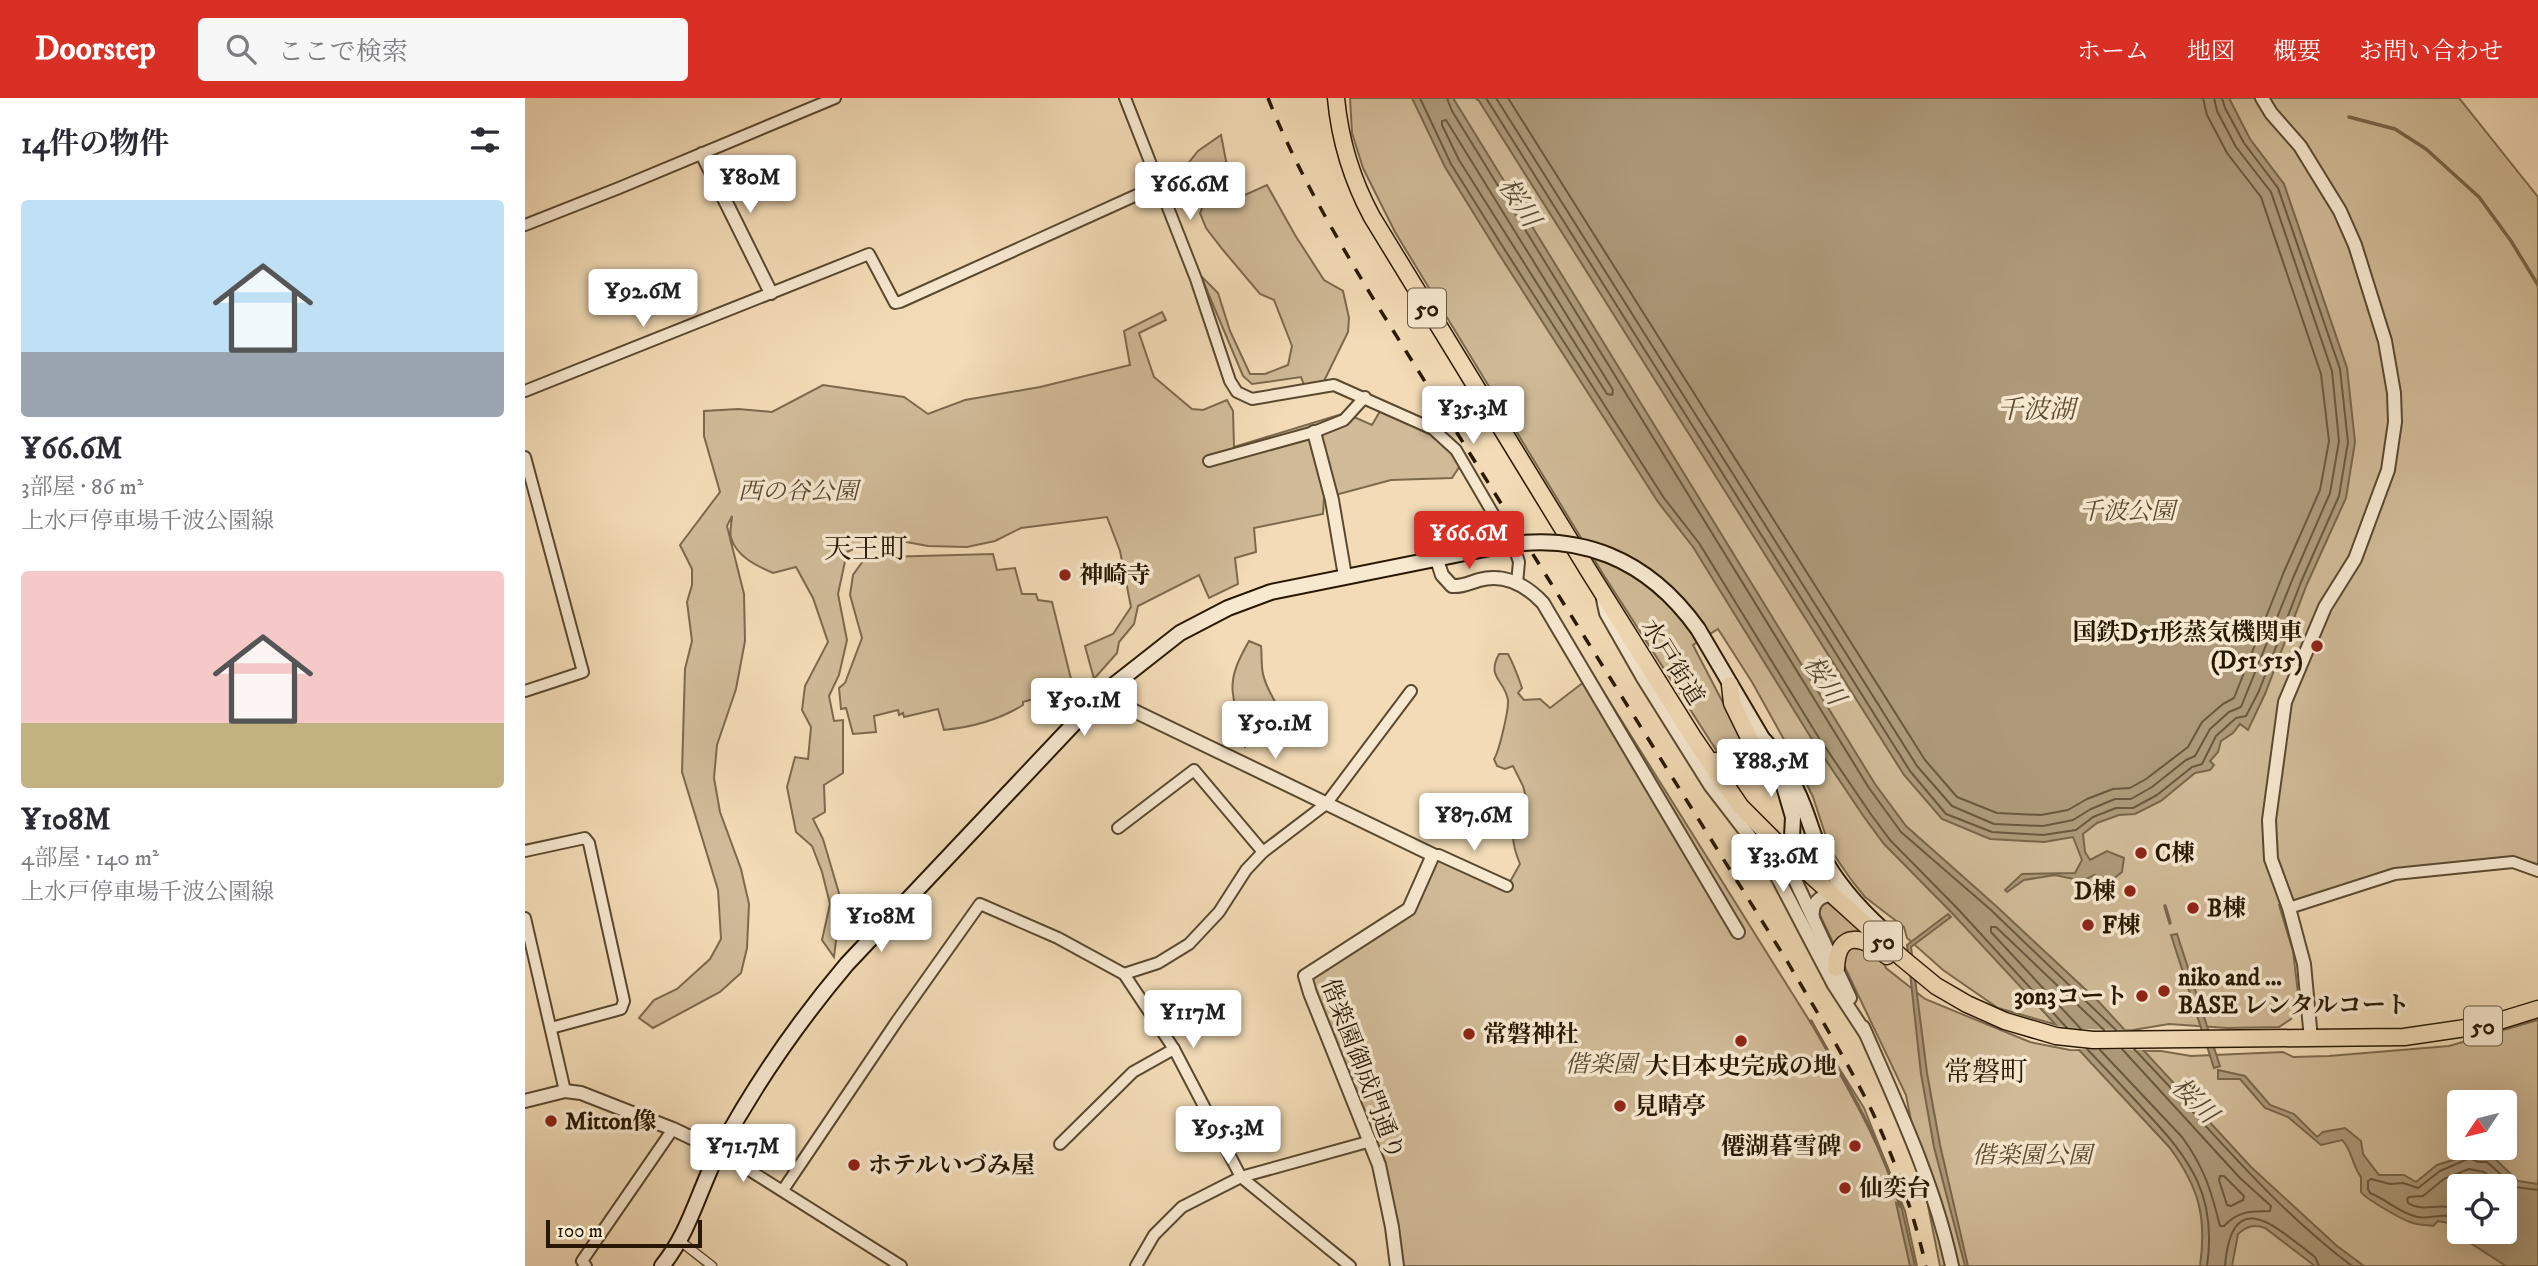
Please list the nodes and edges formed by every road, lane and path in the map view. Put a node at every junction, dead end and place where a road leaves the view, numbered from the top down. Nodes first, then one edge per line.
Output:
1 (835, 98) edge
2 (1125, 98) edge
3 (1336, 98) edge
4 (2262, 98) edge
5 (702, 154) junction
6 (1159, 185) junction
7 (525, 225) edge
8 (771, 293) junction
9 (525, 391) edge
10 (1365, 397) junction
11 (1314, 432) junction
12 (525, 457) edge
13 (1209, 461) dead end
14 (1437, 560) junction
15 (1345, 576) junction
16 (1517, 583) junction
17 (1601, 590) junction
18 (1730, 685) junction
19 (525, 691) edge
20 (1411, 691) dead end
21 (1101, 695) junction
22 (1693, 737) junction
23 (1765, 741) junction
24 (1326, 804) junction
25 (1118, 828) dead end
26 (525, 851) edge
27 (1263, 852) junction
28 (1433, 855) junction
29 (1791, 857) junction
30 (2538, 871) edge
31 (1507, 886) dead end
32 (1833, 895) junction
33 (2289, 908) junction
34 (525, 919) edge
35 (1814, 922) junction
36 (1738, 932) dead end
37 (1836, 968) junction
38 (1124, 974) junction
39 (1935, 986) junction
40 (1953, 997) junction
41 (2538, 1009) edge
42 (551, 1028) junction
43 (1866, 1034) junction
44 (2311, 1039) junction
45 (1174, 1049) junction
46 (565, 1091) junction
47 (525, 1101) edge
48 (673, 1129) junction
49 (1371, 1140) junction
50 (1060, 1144) dead end
51 (719, 1151) junction
52 (1241, 1177) junction
53 (783, 1190) junction
54 (680, 1241) junction
55 (586, 1266) edge
56 (663, 1266) edge
57 (712, 1266) edge
58 (901, 1266) edge
59 (1136, 1266) edge
60 (1350, 1266) edge
61 (1397, 1266) edge
62 (1952, 1266) edge

1 - 5 street
2 - 6 street
3 - 17 main road, 水戸街道 / 50
4 - 33 street
5 - 7 street
5 - 8 street
6 - 8 street
6 - 10 street
8 - 9 street
10 - 11 street
10 - 16 street
11 - 13 street
11 - 15 street
12 - 19 street
14 - 15 main road
14 - 16 street
14 - 18 main road, bridge
15 - 21 main road
16 - 36 street
17 - 22 main road, 水戸街道 / 50
17 - 43 street
18 - 22 main road
18 - 23 main road
20 - 24 street
21 - 24 street
21 - 51 main road
22 - 29 main road, 水戸街道 / 50
23 - 29 main road
23 - 40 main road
24 - 27 street
24 - 28 street
25 - 27 street
26 - 42 street
27 - 38 street
28 - 31 street
28 - 49 street, 偕楽園御成門通り
29 - 32 main road, 水戸街道 / 50
29 - 35 street
30 - 33 street
32 - 35 street
32 - 39 main road, 水戸街道 / 50
33 - 44 street
34 - 42 street
35 - 37 street
37 - 39 main road
37 - 43 street
38 - 45 street
38 - 53 street
39 - 40 main road, 水戸街道 / 50
40 - 44 main road, 水戸街道 / 50
41 - 44 main road, 水戸街道 / 50
42 - 46 street
43 - 62 street
45 - 50 street
45 - 52 street
46 - 47 street
46 - 48 street
48 - 51 street
48 - 55 street
49 - 52 street
49 - 61 street, 偕楽園御成門通り
51 - 53 street
51 - 54 main road
52 - 59 street
52 - 60 street
53 - 58 street
54 - 56 main road
54 - 57 street

